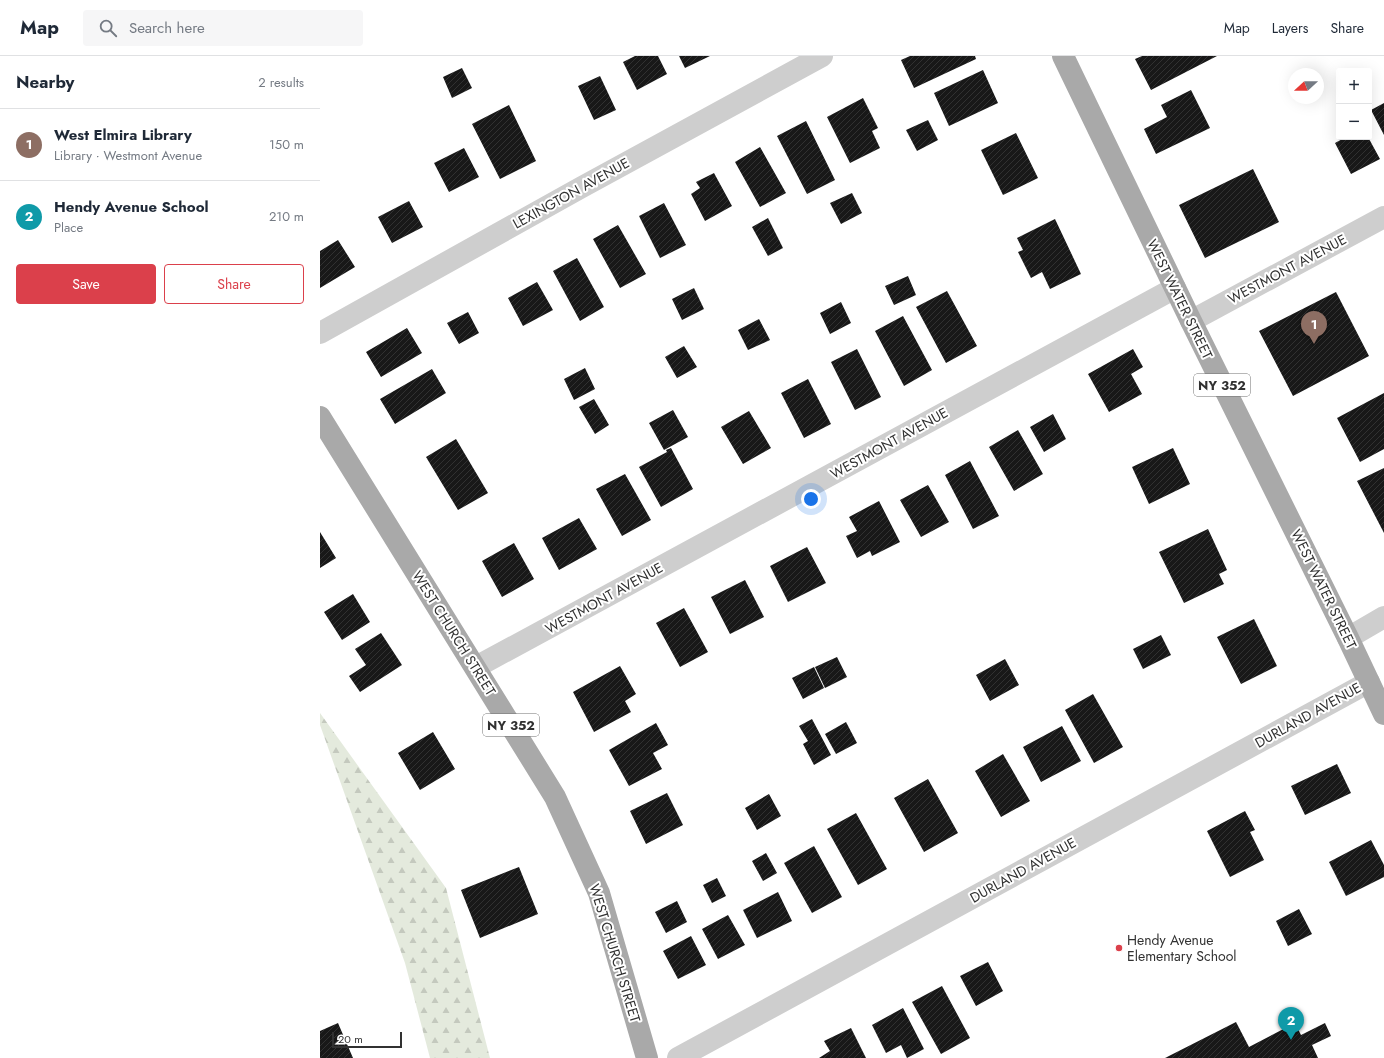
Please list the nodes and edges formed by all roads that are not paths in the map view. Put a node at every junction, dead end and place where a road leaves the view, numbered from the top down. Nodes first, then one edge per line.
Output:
1 (822, 56) edge
2 (1063, 56) edge
3 (1384, 217) edge
4 (1175, 288) junction
5 (1190, 322) junction
6 (320, 333) edge
7 (320, 417) edge
8 (1384, 617) edge
9 (1348, 638) junction
10 (476, 667) junction
11 (1369, 682) junction
12 (1384, 714) edge
13 (647, 1058) edge
14 (678, 1058) edge

1 - 6 street, LEXINGTON AVENUE
2 - 4 main road, WEST WATER STREET / NY 352
3 - 5 street, WESTMONT AVENUE
4 - 5 main road, WEST WATER STREET / NY 352
4 - 10 street, WESTMONT AVENUE
5 - 9 main road, WEST WATER STREET / NY 352
7 - 10 main road, WEST CHURCH STREET / NY 352
8 - 9 street
9 - 11 main road, WEST WATER STREET / NY 352
10 - 13 main road, WEST CHURCH STREET / NY 352
11 - 12 main road, WEST WATER STREET / NY 352
11 - 14 street, DURLAND AVENUE

